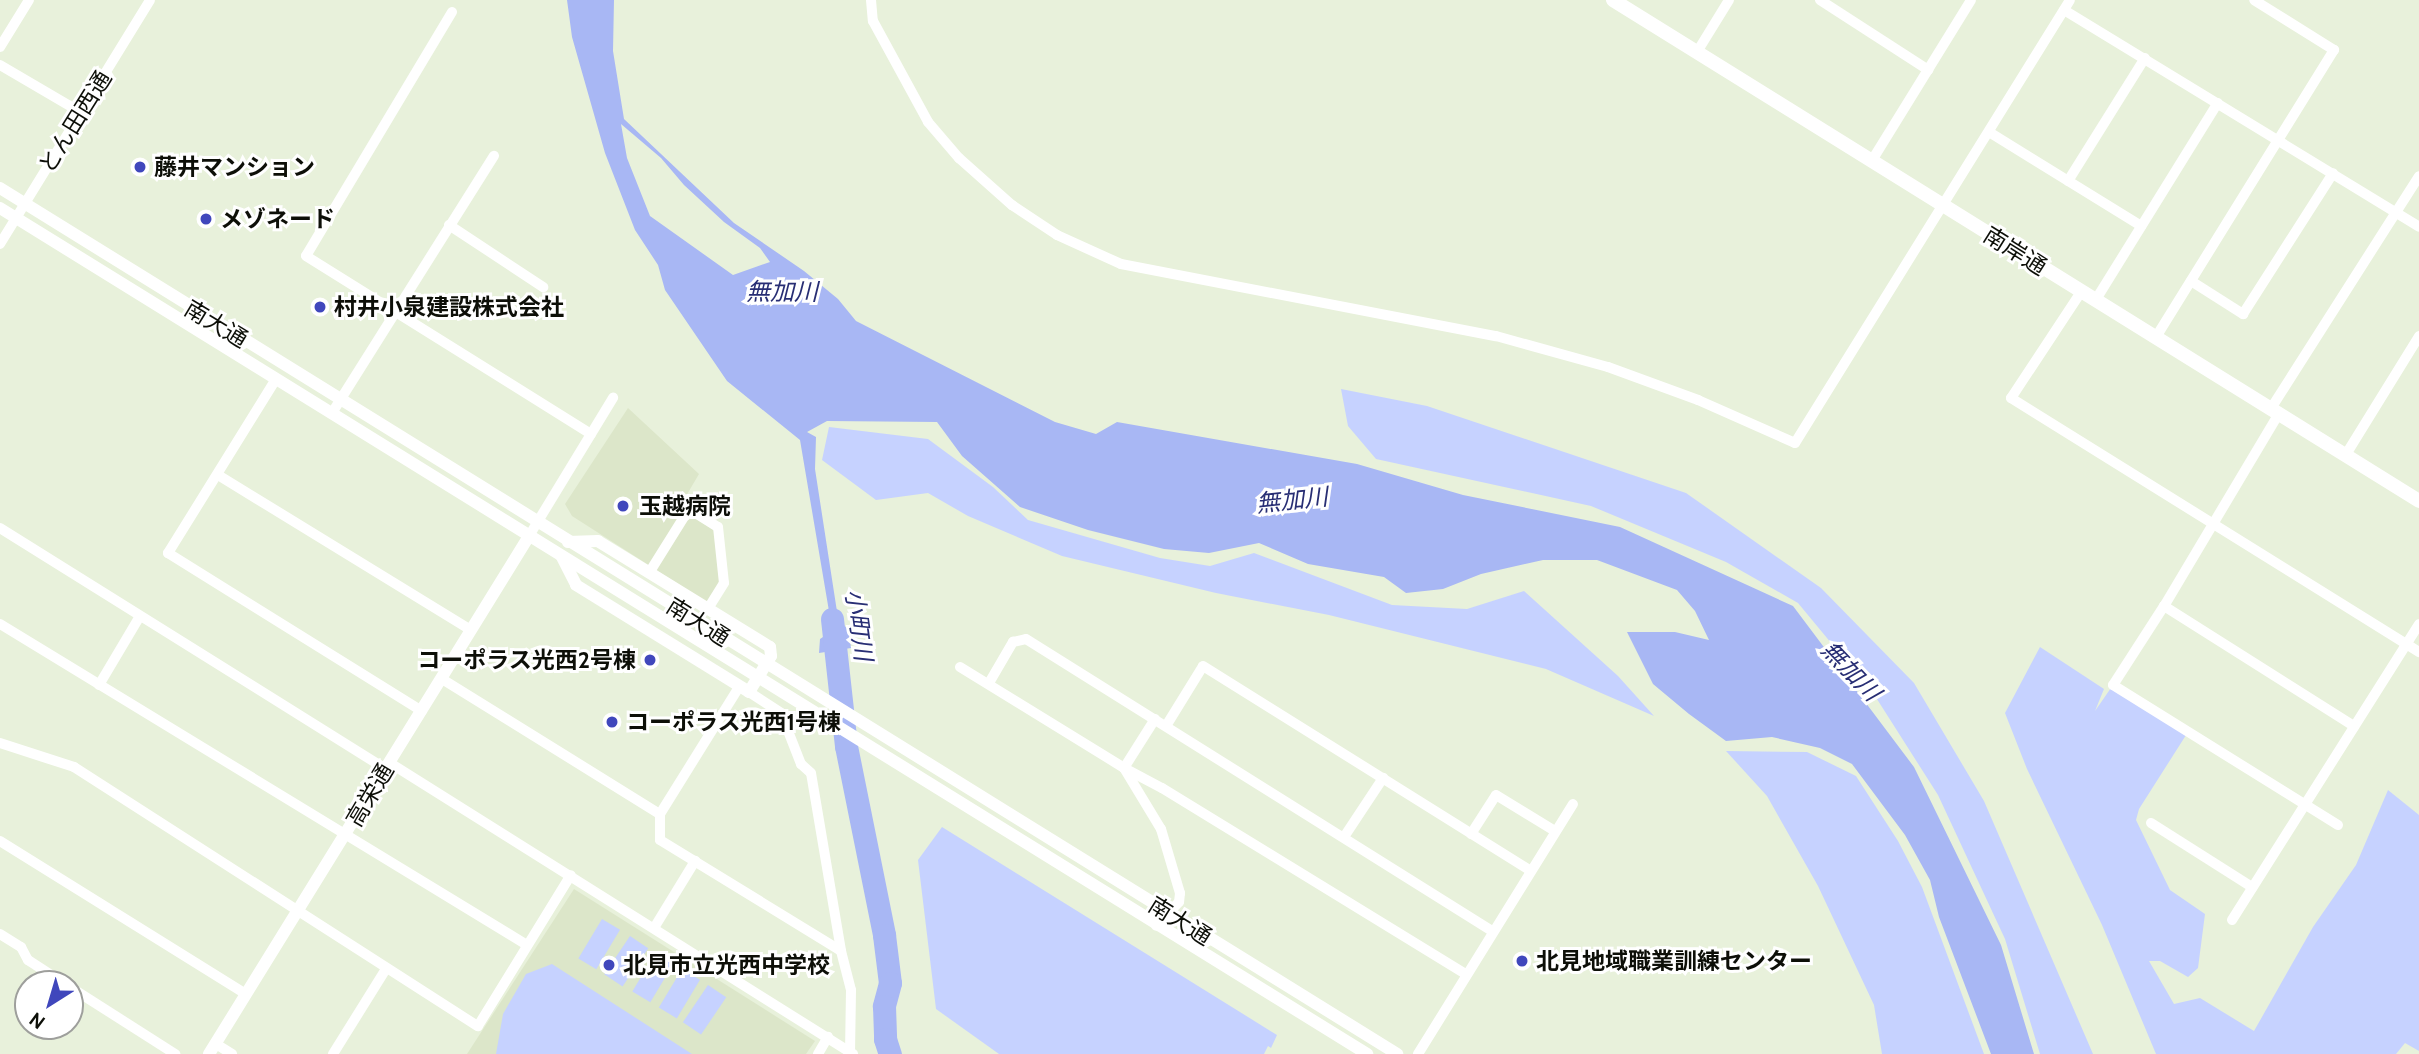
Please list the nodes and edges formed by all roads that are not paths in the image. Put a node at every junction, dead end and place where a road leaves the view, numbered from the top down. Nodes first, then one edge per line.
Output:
1 (29, 0) edge
2 (150, 0) edge
3 (872, 0) edge
4 (1613, 0) edge
5 (1729, 0) edge
6 (1820, 0) edge
7 (1970, 0) edge
8 (2254, 0) edge
9 (2067, 5) edge
10 (452, 12) dead end
11 (0, 47) edge
12 (1697, 52) junction
13 (2145, 58) junction
14 (0, 65) edge
15 (1927, 70) junction
16 (2218, 103) junction
17 (80, 112) junction
18 (1989, 132) junction
19 (2279, 140) junction
20 (494, 156) dead end
21 (1871, 162) junction
22 (2333, 173) junction
23 (2419, 176) edge
24 (2068, 181) junction
25 (0, 188) edge
26 (25, 204) junction
27 (1942, 206) junction
28 (0, 208) edge
29 (2396, 213) junction
30 (16, 218) junction
31 (449, 225) junction
32 (2141, 226) junction
33 (2419, 227) edge
34 (0, 244) edge
35 (2190, 281) junction
36 (543, 287) dead end
37 (2081, 292) junction
38 (2095, 301) junction
39 (394, 312) junction
40 (2419, 336) edge
41 (2156, 337) junction
42 (276, 379) junction
43 (613, 398) dead end
44 (340, 399) junction
45 (2274, 412) junction
46 (332, 413) junction
47 (591, 435) junction
48 (2346, 456) junction
49 (218, 475) junction
50 (2418, 497) edge
51 (537, 524) junction
52 (2214, 524) junction
53 (0, 528) edge
54 (529, 536) junction
55 (567, 542) junction
56 (561, 555) junction
57 (649, 573) junction
58 (2164, 606) junction
59 (708, 609) junction
60 (140, 616) junction
61 (0, 624) edge
62 (2419, 624) edge
63 (471, 630) junction
64 (2407, 644) junction
65 (2419, 652) edge
66 (960, 667) dead end
67 (442, 679) junction
68 (989, 683) junction
69 (99, 685) junction
70 (744, 689) junction
71 (422, 711) junction
72 (1155, 719) junction
73 (1166, 726) junction
74 (2354, 726) junction
75 (0, 743) edge
76 (388, 766) junction
77 (1124, 768) junction
78 (1383, 778) junction
79 (1573, 804) dead end
80 (2304, 806) junction
81 (660, 814) junction
82 (2151, 823) dead end
83 (2338, 825) dead end
84 (1555, 831) junction
85 (1471, 834) junction
86 (345, 835) junction
87 (1344, 837) junction
88 (0, 841) edge
89 (695, 862) junction
90 (1529, 870) junction
91 (571, 875) junction
92 (2252, 887) junction
93 (298, 911) junction
94 (1166, 913) junction
95 (2232, 920) dead end
96 (1156, 926) junction
97 (654, 928) junction
98 (1492, 931) junction
99 (0, 934) edge
100 (527, 945) junction
101 (841, 951) junction
102 (386, 969) junction
103 (43, 970) edge
104 (1465, 974) junction
105 (246, 994) junction
106 (84, 996) edge
107 (828, 1037) junction
108 (213, 1049) edge
109 (852, 1053) edge
110 (176, 1054) edge
111 (232, 1054) edge
112 (333, 1054) edge
113 (818, 1054) edge
114 (1367, 1054) edge
115 (1397, 1054) edge
116 (1418, 1054) edge

1 - 11 street
2 - 17 street, とん田西通
3 - 27 street
4 - 12 main road, 南岸通
5 - 12 street
6 - 15 street
7 - 15 street
8 - 19 street
9 - 13 street
9 - 18 street
10 - 39 street
12 - 21 main road, 南岸通
13 - 16 street
13 - 24 street
14 - 17 street
15 - 21 street
16 - 19 street
16 - 32 street
17 - 26 street, とん田西通
18 - 24 street
18 - 27 street
19 - 22 street
19 - 35 street
20 - 31 street
21 - 27 main road, 南岸通
22 - 29 street
22 - 35 street
23 - 29 street
24 - 32 street
25 - 26 street, 南大通
26 - 30 street, とん田西通
26 - 44 street, 南大通
27 - 37 main road, 南岸通
28 - 30 street, 南大通
29 - 33 street
29 - 45 street
30 - 34 street, とん田西通
30 - 42 street, 南大通
31 - 36 street
31 - 39 street
32 - 38 street
35 - 41 street
37 - 38 main road, 南岸通
37 - 52 street
38 - 41 main road, 南岸通
39 - 44 street
39 - 47 street
40 - 48 street
41 - 45 main road, 南岸通
42 - 46 street, 南大通
42 - 49 street
43 - 47 street
44 - 46 street
44 - 51 street, 南大通
45 - 48 main road, 南岸通
45 - 52 street
46 - 54 street, 南大通
47 - 51 street
48 - 50 main road, 南岸通
49 - 63 street
49 - 71 street
51 - 54 street
51 - 55 street, 南大通
52 - 58 street
52 - 64 street
53 - 60 street
54 - 56 street, 南大通
54 - 63 street, 高栄通
55 - 57 street
55 - 94 street, 南大通
56 - 70 street
56 - 96 street, 南大通
57 - 59 street
57 - 59 street
58 - 74 street
58 - 80 street
59 - 70 street
60 - 69 street
60 - 76 street
61 - 69 street
62 - 64 street
63 - 67 street, 高栄通
64 - 65 street
64 - 74 street
66 - 68 street
67 - 71 street, 高栄通
67 - 81 street
68 - 72 street
68 - 77 street
69 - 86 street
70 - 81 street
70 - 101 street
71 - 76 street, 高栄通
72 - 73 street
72 - 77 street
73 - 78 street
73 - 87 street
74 - 80 street
75 - 93 street
76 - 86 street, 高栄通
76 - 91 street
77 - 94 street
77 - 104 street
78 - 85 street
78 - 87 street
79 - 84 street
80 - 83 street
80 - 92 street
81 - 89 street
82 - 92 street
84 - 85 street
84 - 90 street
85 - 90 street
86 - 93 street, 高栄通
86 - 100 street
87 - 98 street
88 - 105 street
89 - 97 street
89 - 101 street
90 - 98 street
91 - 97 street
91 - 100 street
92 - 95 street
93 - 102 street
93 - 105 street, 高栄通
94 - 96 street
94 - 115 street, 南大通
96 - 114 street, 南大通
97 - 107 street
98 - 104 street
99 - 103 street
100 - 102 street
101 - 109 street
102 - 112 street
104 - 116 street
105 - 108 street, 高栄通
106 - 110 street
107 - 109 street
107 - 113 street
108 - 111 street

